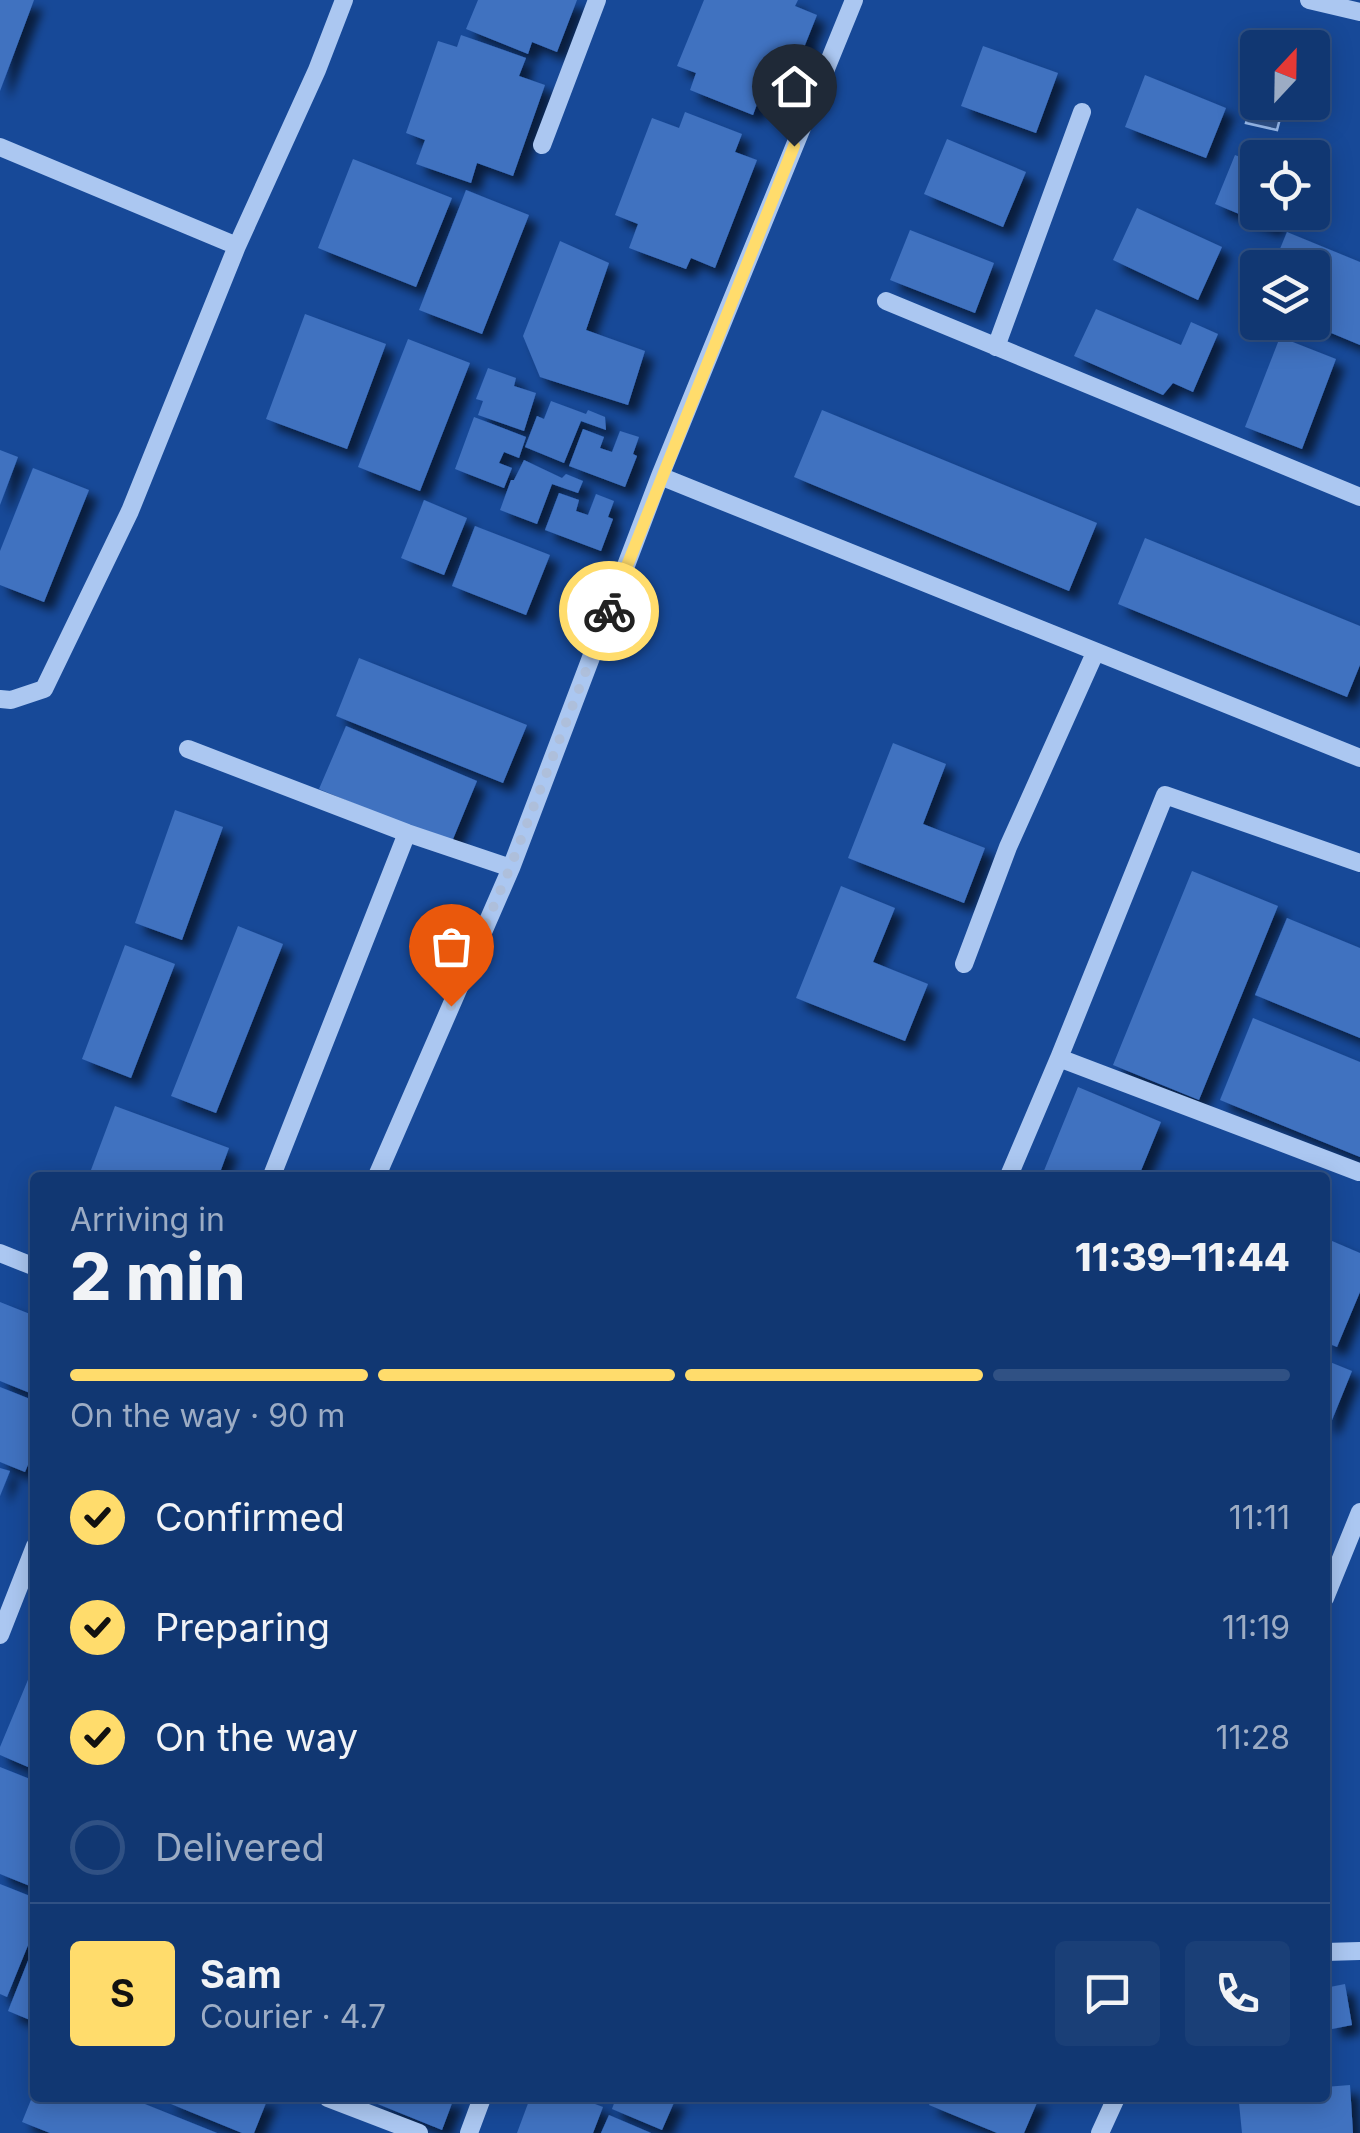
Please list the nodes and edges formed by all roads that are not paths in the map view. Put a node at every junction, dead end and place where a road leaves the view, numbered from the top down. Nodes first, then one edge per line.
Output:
1 (344, 0) edge
2 (597, 0) edge
3 (854, 0) edge
4 (1310, 0) edge
5 (1360, 12) edge
6 (1082, 112) dead end
7 (542, 145) dead end
8 (0, 147) edge
9 (237, 246) junction
10 (886, 301) dead end
11 (996, 347) junction
12 (660, 476) junction
13 (1360, 496) edge
14 (1095, 653) junction
15 (0, 699) edge
16 (188, 749) dead end
17 (1360, 758) edge
18 (407, 833) junction
19 (1360, 863) edge
20 (510, 868) junction
21 (964, 964) dead end
22 (1058, 1058) junction
23 (273, 1172) edge
24 (379, 1172) edge
25 (1010, 1172) edge
26 (1359, 1172) edge
27 (0, 1253) edge
28 (30, 1266) edge
29 (1360, 1512) edge
30 (30, 1559) edge
31 (1330, 1586) edge
32 (0, 1635) edge
33 (1360, 1951) edge
34 (1330, 1952) edge
35 (338, 2102) edge
36 (481, 2102) edge
37 (1114, 2102) edge
38 (419, 2133) edge
39 (469, 2133) edge
40 (1100, 2133) edge

1 - 9 street
2 - 7 street
3 - 12 street
4 - 5 street
6 - 11 street
8 - 9 street
9 - 15 street
10 - 11 street
11 - 13 street
12 - 14 street
12 - 20 street
14 - 17 street
14 - 21 street
16 - 18 street
18 - 20 street
18 - 23 street
19 - 22 street
20 - 24 street
22 - 25 street
22 - 26 street
27 - 28 street
29 - 31 street
30 - 32 street
33 - 34 street
35 - 38 street
36 - 39 street
37 - 40 street

